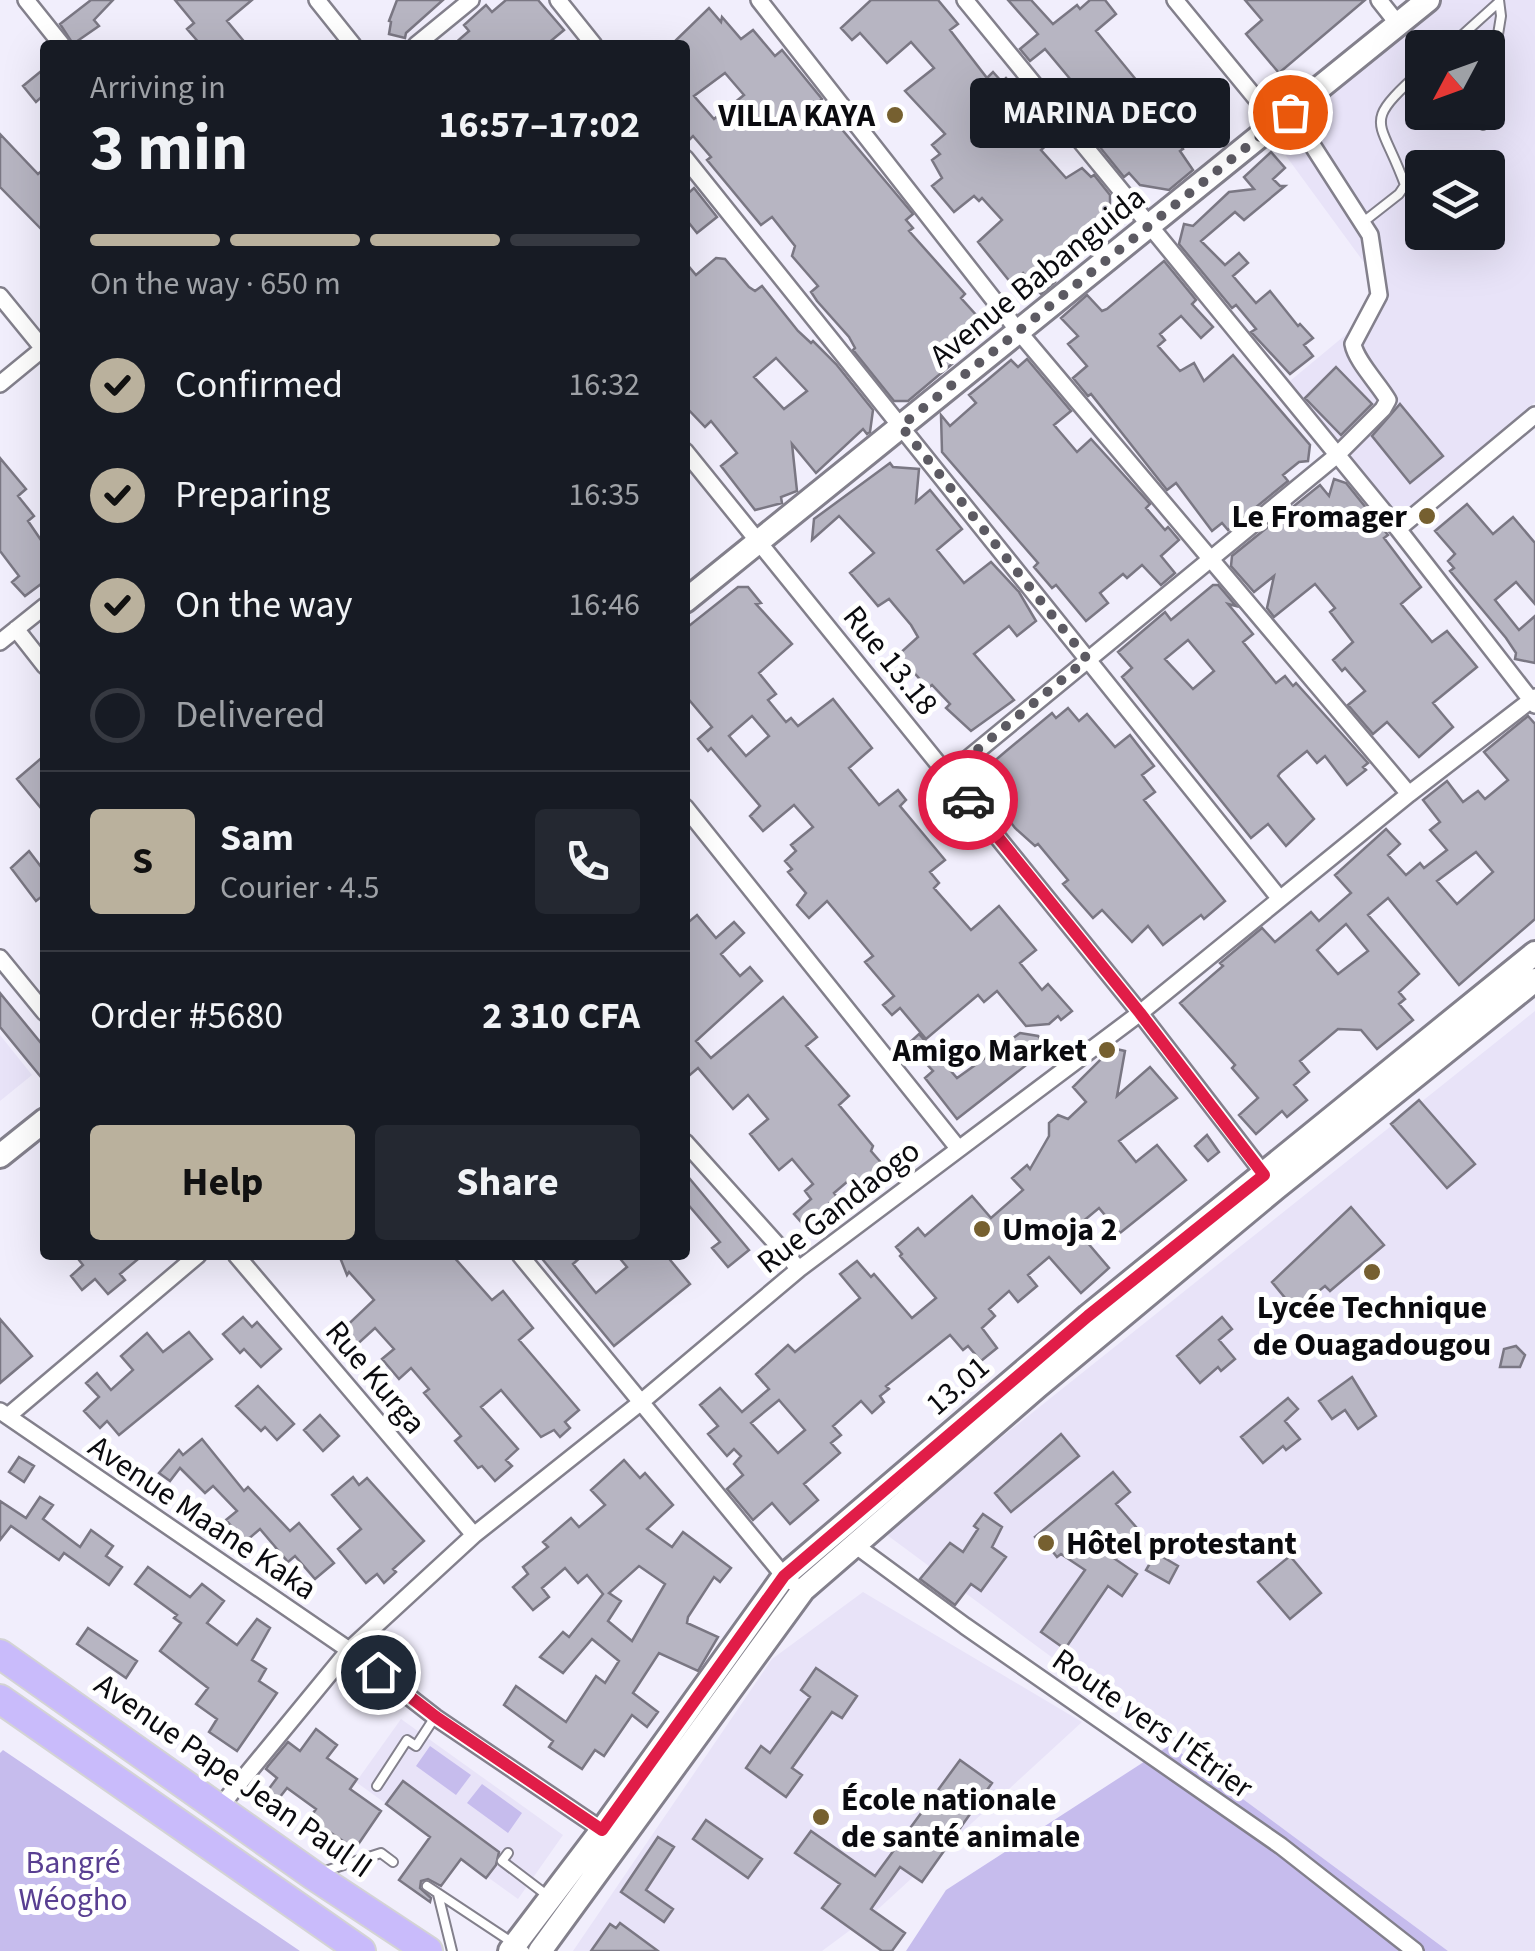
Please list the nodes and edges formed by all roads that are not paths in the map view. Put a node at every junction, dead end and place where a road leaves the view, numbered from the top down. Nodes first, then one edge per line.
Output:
1 (26, 0) edge
2 (317, 0) edge
3 (471, 0) edge
4 (558, 0) edge
5 (759, 0) edge
6 (965, 0) edge
7 (1176, 0) edge
8 (1379, 0) edge
9 (1428, 0) edge
10 (1499, 1) edge
11 (1398, 24) junction
12 (1468, 30) edge
13 (1498, 30) edge
14 (58, 40) edge
15 (349, 40) edge
16 (422, 40) edge
17 (590, 40) edge
18 (1405, 86) edge
19 (1283, 117) junction
20 (690, 164) edge
21 (1362, 223) junction
22 (1149, 228) junction
23 (0, 296) edge
24 (1019, 332) junction
25 (40, 344) edge
26 (40, 352) edge
27 (0, 384) edge
28 (1535, 414) edge
29 (901, 426) junction
30 (1336, 456) junction
31 (690, 457) edge
32 (1398, 529) junction
33 (760, 543) junction
34 (1210, 561) junction
35 (690, 597) edge
36 (40, 610) edge
37 (16, 629) junction
38 (0, 642) edge
39 (1087, 659) junction
40 (40, 660) edge
41 (1534, 700) edge
42 (948, 774) junction
43 (1409, 794) junction
44 (690, 813) edge
45 (1280, 899) junction
46 (1535, 953) edge
47 (0, 958) edge
48 (1535, 980) edge
49 (40, 1007) edge
50 (1140, 1013) junction
51 (40, 1124) edge
52 (690, 1148) edge
53 (958, 1148) junction
54 (0, 1156) edge
55 (1270, 1181) junction
56 (192, 1260) edge
57 (240, 1260) edge
58 (524, 1260) edge
59 (799, 1269) junction
60 (640, 1402) junction
61 (4, 1414) edge
62 (474, 1535) junction
63 (855, 1544) junction
64 (794, 1583) junction
65 (349, 1650) junction
66 (0, 1654) edge
67 (0, 1699) edge
68 (436, 1717) junction
69 (377, 1786) dead end
70 (218, 1808) junction
71 (610, 1836) junction
72 (508, 1853) dead end
73 (394, 1862) dead end
74 (313, 1875) junction
75 (426, 1886) dead end
76 (438, 1894) junction
77 (551, 1899) junction
78 (518, 1949) edge
79 (361, 1951) edge
80 (428, 1951) edge
81 (452, 1951) edge
82 (540, 1951) edge
83 (1415, 1951) edge

1 - 14 street
2 - 15 street
3 - 16 street
4 - 17 street
5 - 24 street
6 - 22 street
7 - 19 street
8 - 11 street
9 - 11 street, Avenue Babanguida
10 - 12 lane
10 - 13 lane
11 - 19 street, Avenue Babanguida
18 - 21 lane
19 - 21 street
19 - 22 street, Avenue Babanguida
20 - 29 street
21 - 30 street
22 - 24 street, Avenue Babanguida
22 - 30 street
23 - 25 street
24 - 29 street, Avenue Babanguida
24 - 34 street
26 - 27 street
28 - 32 street
29 - 33 street, Avenue Babanguida
29 - 39 street
30 - 32 street
30 - 34 street
31 - 33 street, Rue 13.18
32 - 41 street
33 - 35 street, Avenue Babanguida
33 - 42 street, Rue 13.18
34 - 39 street
34 - 43 street
36 - 37 street
37 - 38 street
37 - 40 street
39 - 42 street
39 - 45 street
41 - 43 street, Rue Gandaogo
42 - 50 street, Rue 13.18
43 - 45 street, Rue Gandaogo
44 - 53 street
45 - 50 street, Rue Gandaogo
46 - 55 street, 13.01
47 - 49 street
48 - 55 street, 13.01
50 - 53 street, Rue Gandaogo
50 - 55 street, Rue 13.18
51 - 54 street
52 - 59 street
53 - 59 street, Rue Gandaogo
55 - 63 street, 13.01
55 - 64 street, 13.01
56 - 61 street
57 - 62 street, Rue Kurga
58 - 60 street
59 - 60 street, Rue Gandaogo
60 - 62 street, Rue Gandaogo
60 - 64 street
61 - 65 street, Avenue Maane Kaka
62 - 65 street, Rue Gandaogo
63 - 64 street, 13.01
63 - 83 street, Route vers l'Étrier
64 - 71 street, 13.01
65 - 68 street, Avenue Maane Kaka
65 - 70 street, Rue Gandaogo
66 - 70 highway, Avenue Pape Jean Paul II
67 - 79 highway
68 - 69 lane
68 - 71 street, Avenue Maane Kaka
70 - 74 highway, Avenue Pape Jean Paul II
71 - 77 street, 13.01
71 - 82 street, 13.01
72 - 77 lane
73 - 74 lane
74 - 80 highway, Avenue Pape Jean Paul II
75 - 76 lane
76 - 78 lane
76 - 81 lane
77 - 78 street, 13.01

